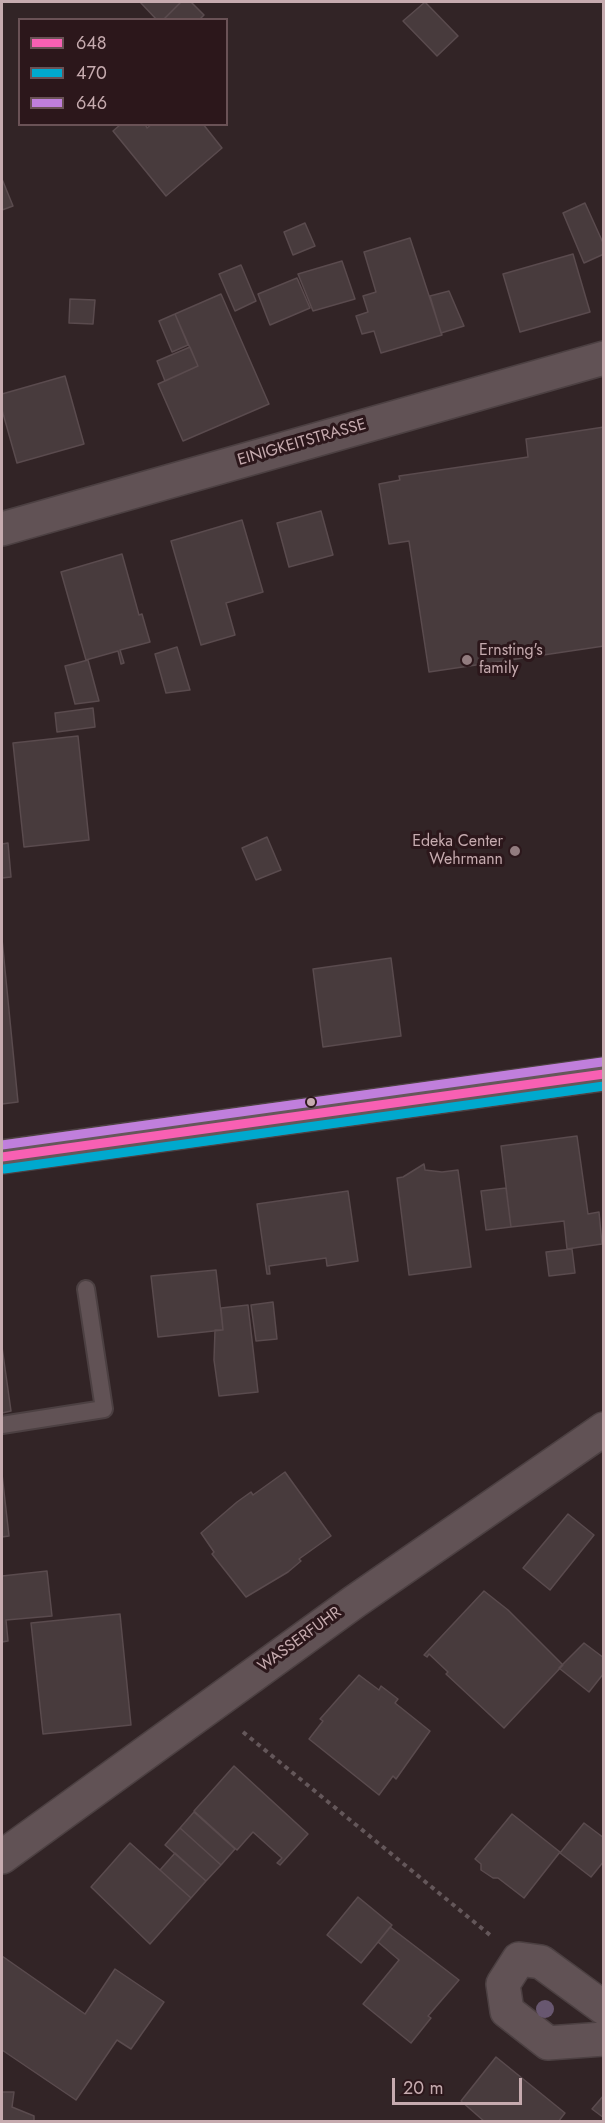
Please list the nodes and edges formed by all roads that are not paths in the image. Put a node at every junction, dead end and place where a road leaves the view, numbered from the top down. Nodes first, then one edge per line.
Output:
1 (603, 357) edge
2 (2, 528) edge
3 (603, 1074) edge
4 (2, 1157) edge
5 (86, 1289) dead end
6 (2, 1425) edge
7 (603, 1429) edge
8 (2, 1857) edge
9 (603, 2008) edge
10 (603, 2039) edge

1 - 2 street, EINIGKEITSTRASSE
3 - 4 main road
5 - 6 lane
7 - 8 street, WASSERFUHR
9 - 10 street

